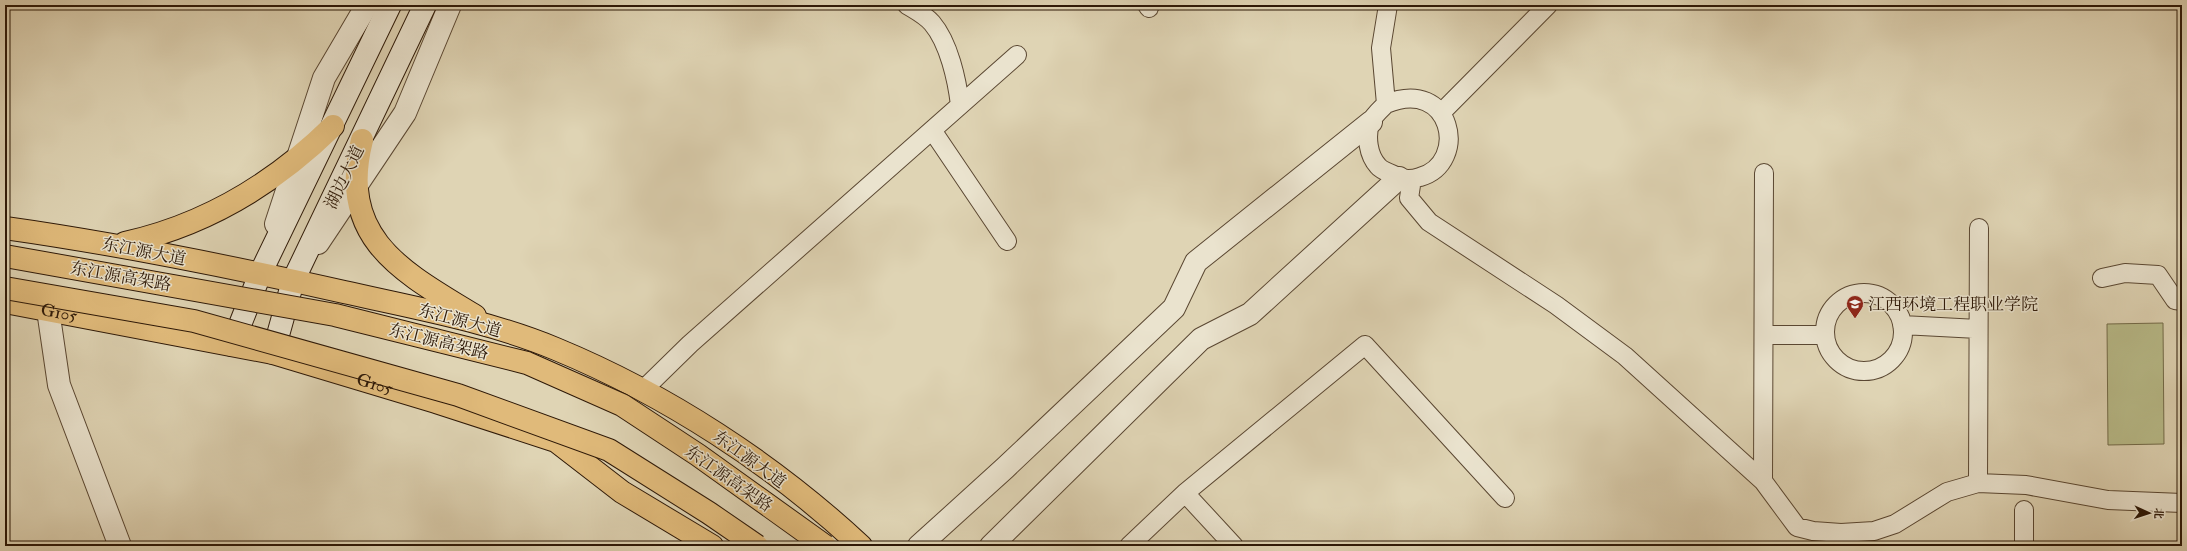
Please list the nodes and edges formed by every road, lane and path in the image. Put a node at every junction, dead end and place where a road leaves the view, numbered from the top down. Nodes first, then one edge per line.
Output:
1 (367, 5) edge
2 (390, 5) edge
3 (425, 5) edge
4 (450, 5) edge
5 (907, 5) edge
6 (1388, 5) edge
7 (1548, 5) edge
8 (1017, 55) dead end
9 (1386, 104) junction
10 (960, 105) junction
11 (1441, 113) junction
12 (1370, 122) junction
13 (333, 126) junction
14 (932, 130) junction
15 (362, 140) junction
16 (298, 159) junction
17 (1764, 173) dead end
18 (1406, 179) junction
19 (356, 186) junction
20 (5, 228) edge
21 (1979, 228) dead end
22 (1007, 241) dead end
23 (117, 245) junction
24 (5, 256) edge
25 (260, 274) junction
26 (2102, 278) dead end
27 (294, 281) junction
28 (5, 288) edge
29 (2182, 301) edge
30 (5, 302) edge
31 (48, 310) junction
32 (1902, 325) junction
33 (493, 327) junction
34 (1978, 329) junction
35 (1764, 335) junction
36 (1825, 335) junction
37 (232, 345) junction
38 (273, 353) junction
39 (643, 390) junction
40 (1763, 482) junction
41 (1978, 483) junction
42 (1185, 494) junction
43 (1505, 498) dead end
44 (2182, 503) edge
45 (2024, 510) dead end
46 (120, 546) edge
47 (712, 546) edge
48 (757, 546) edge
49 (825, 546) edge
50 (861, 546) edge
51 (919, 546) edge
52 (991, 546) edge
53 (1129, 546) edge
54 (1234, 546) edge
55 (2024, 546) edge

1 - 16 street
2 - 13 street, 湖边大道
3 - 15 street, 湖边大道
4 - 19 street
5 - 10 street
6 - 9 street
7 - 11 street
8 - 10 street
9 - 11 street
9 - 12 street
10 - 14 street
11 - 18 street
12 - 18 street
12 - 51 street
13 - 16 highway
13 - 25 street, 湖边大道
14 - 22 street
14 - 39 street
15 - 19 highway
15 - 27 street, 湖边大道
16 - 23 highway
16 - 25 street
17 - 35 street
18 - 40 street
18 - 52 street
19 - 27 street
19 - 33 highway
20 - 23 highway, 东江源大道
21 - 34 street
23 - 25 highway, 东江源大道
24 - 49 highway, 东江源高架路, bridge
25 - 27 highway, 东江源大道
25 - 37 street, 湖边大道
26 - 29 street
27 - 33 highway, 东江源大道
27 - 38 street, 湖边大道
28 - 48 highway, 东江源高架路, bridge
30 - 31 highway, G105 / G105
31 - 37 highway, G105 / G105
31 - 46 street
32 - 34 street
32 - 36 street
32 - 36 street
33 - 39 highway, 东江源大道
34 - 41 street
35 - 36 street
35 - 40 street
37 - 38 highway, G105 / G105
38 - 47 highway, G105 / G105
39 - 50 highway, 东江源大道
40 - 41 street
41 - 44 street
42 - 43 street
42 - 53 street
42 - 54 street
45 - 55 street

